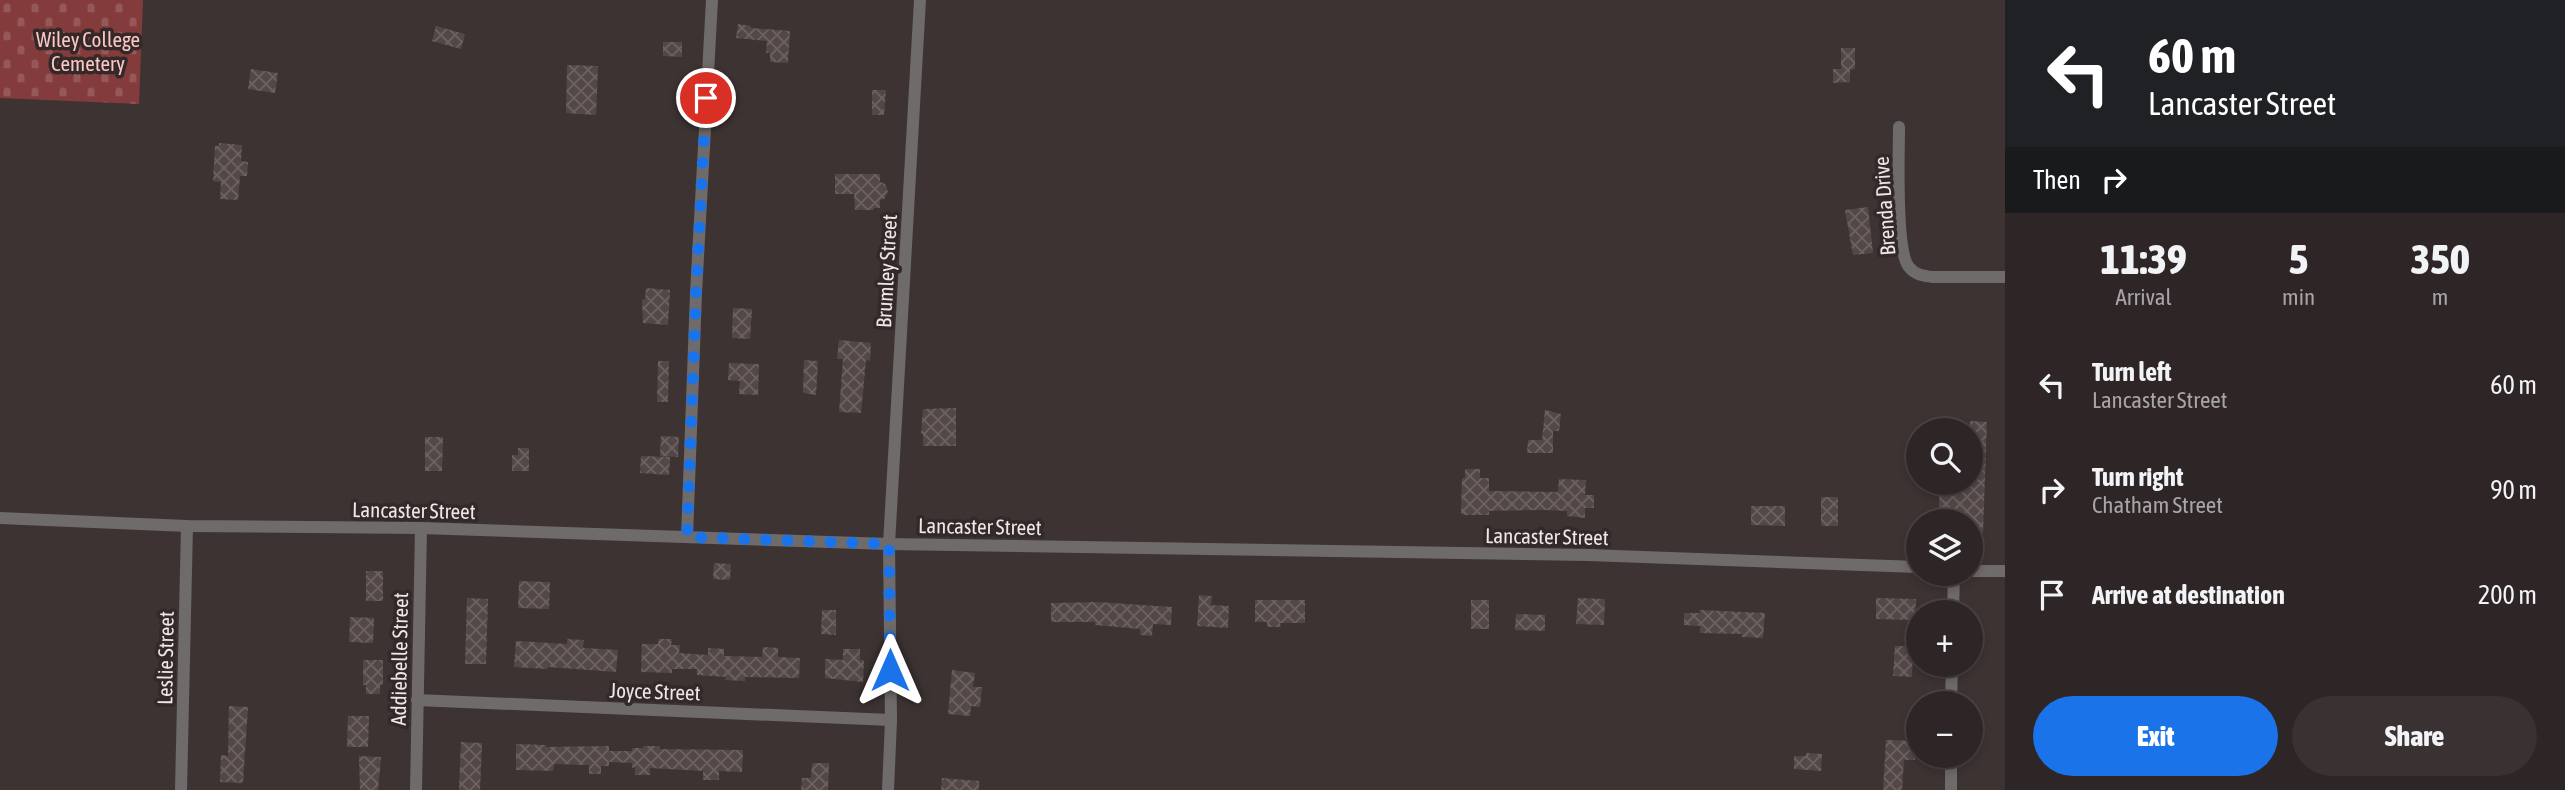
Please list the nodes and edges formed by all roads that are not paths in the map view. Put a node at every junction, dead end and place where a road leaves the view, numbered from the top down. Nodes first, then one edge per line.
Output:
1 (712, 0) edge
2 (920, 0) edge
3 (1899, 127) dead end
4 (2005, 277) edge
5 (0, 518) edge
6 (187, 526) junction
7 (421, 528) junction
8 (687, 537) junction
9 (889, 544) junction
10 (1906, 567) edge
11 (1983, 571) edge
12 (2005, 571) edge
13 (417, 700) junction
14 (891, 720) junction
15 (1951, 768) edge
16 (181, 790) edge
17 (416, 790) edge
18 (888, 790) edge
19 (1951, 790) edge

1 - 8 street
2 - 9 street, Brumley Street
3 - 4 street, Brenda Drive
5 - 6 street, Lancaster Street
6 - 7 street, Lancaster Street
6 - 16 street, Leslie Street
7 - 8 street, Lancaster Street
7 - 13 street, Addiebelle Street
8 - 9 street, Lancaster Street
9 - 10 street, Lancaster Street
9 - 14 street, Brumley Street
11 - 12 street
13 - 14 street, Joyce Street
13 - 17 street, Addiebelle Street
14 - 18 street, Brumley Street
15 - 19 street

